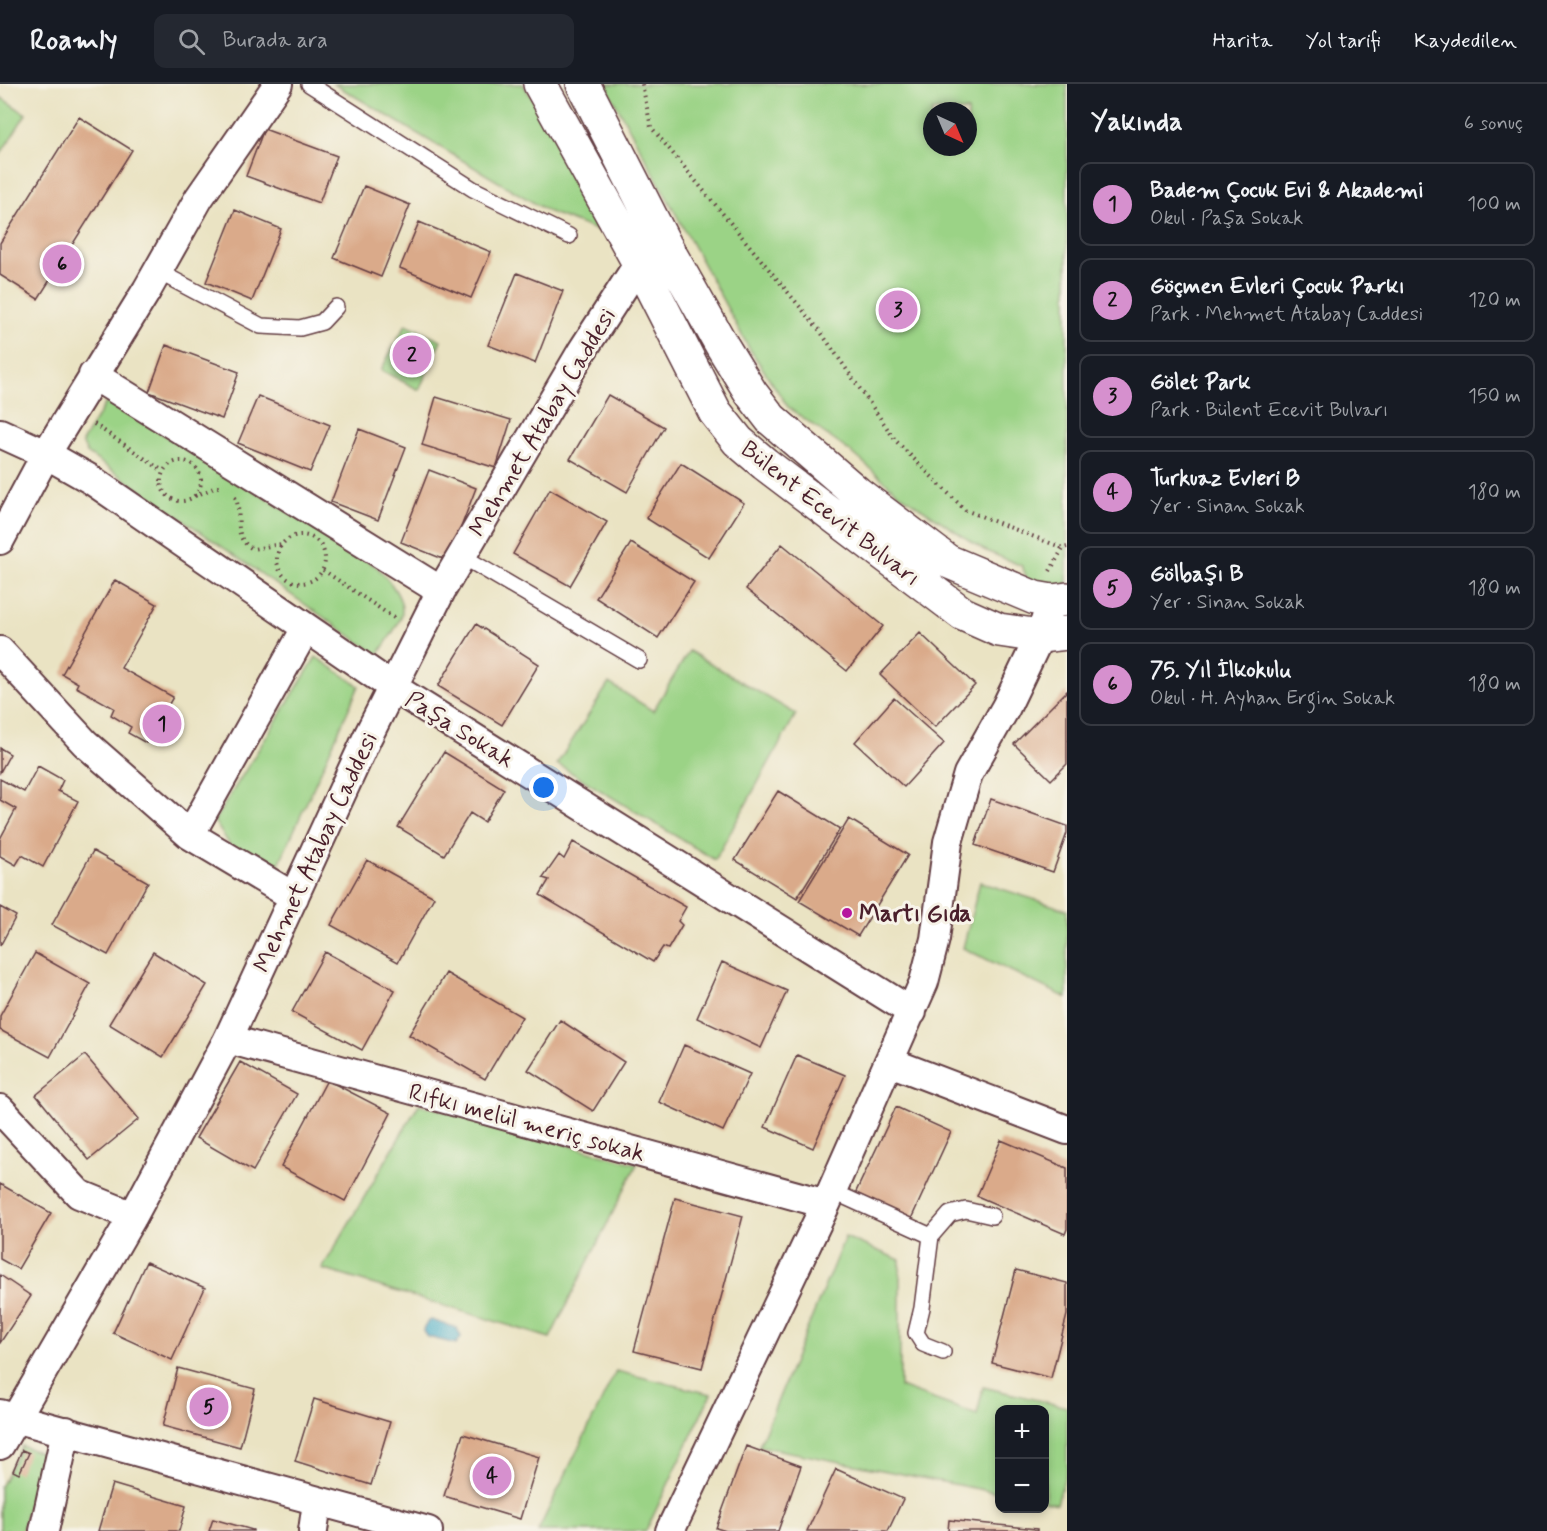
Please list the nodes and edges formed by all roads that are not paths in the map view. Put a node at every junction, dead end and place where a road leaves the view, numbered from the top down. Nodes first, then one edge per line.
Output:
1 (277, 84) edge
2 (309, 84) edge
3 (540, 84) edge
4 (583, 84) edge
5 (568, 236) dead end
6 (663, 239) junction
7 (639, 263) junction
8 (157, 271) junction
9 (336, 307) dead end
10 (93, 375) junction
11 (0, 433) edge
12 (46, 454) junction
13 (0, 540) edge
14 (462, 556) junction
15 (441, 591) junction
16 (1060, 600) edge
17 (306, 628) junction
18 (1053, 635) edge
19 (0, 651) edge
20 (639, 660) dead end
21 (394, 688) junction
22 (190, 835) junction
23 (294, 897) junction
24 (912, 1012) junction
25 (228, 1039) junction
26 (890, 1062) junction
27 (0, 1108) edge
28 (1067, 1130) edge
29 (829, 1198) junction
30 (133, 1216) junction
31 (992, 1216) dead end
32 (931, 1236) junction
33 (943, 1352) dead end
34 (8, 1416) edge
35 (66, 1431) junction
36 (0, 1445) edge
37 (317, 1502) junction
38 (44, 1531) edge
39 (313, 1531) edge
40 (428, 1531) edge
41 (670, 1531) edge

1 - 8 street
2 - 5 lane
3 - 7 main road, Bülent Ecevit Bulvarı
4 - 6 main road, Bülent Ecevit Bulvarı
6 - 7 main road
6 - 16 main road, Bülent Ecevit Bulvarı
7 - 14 street, Mehmet Atabay Caddesi
7 - 18 main road, Bülent Ecevit Bulvarı
8 - 9 lane
8 - 10 street
10 - 12 street
10 - 15 street
11 - 12 street, Paşa Sokak
12 - 13 street
12 - 17 street, Paşa Sokak
14 - 15 street, Mehmet Atabay Caddesi
14 - 20 lane
15 - 21 street, Mehmet Atabay Caddesi
16 - 18 street
17 - 21 street, Paşa Sokak
17 - 22 street
18 - 24 street
19 - 22 street
21 - 23 street, Mehmet Atabay Caddesi
21 - 24 street, Paşa Sokak
22 - 23 street
23 - 25 street, Mehmet Atabay Caddesi
24 - 26 street
25 - 29 street, Rıfkı melül meriç sokak
25 - 30 street, Mehmet Atabay Caddesi
26 - 28 street
26 - 29 street
27 - 30 street
29 - 32 lane
29 - 41 street
30 - 34 street, Mehmet Atabay Caddesi
31 - 32 lane
32 - 33 lane
34 - 35 street
34 - 36 street, Mehmet Atabay Caddesi
35 - 37 street
35 - 38 street
37 - 39 street
37 - 40 street

